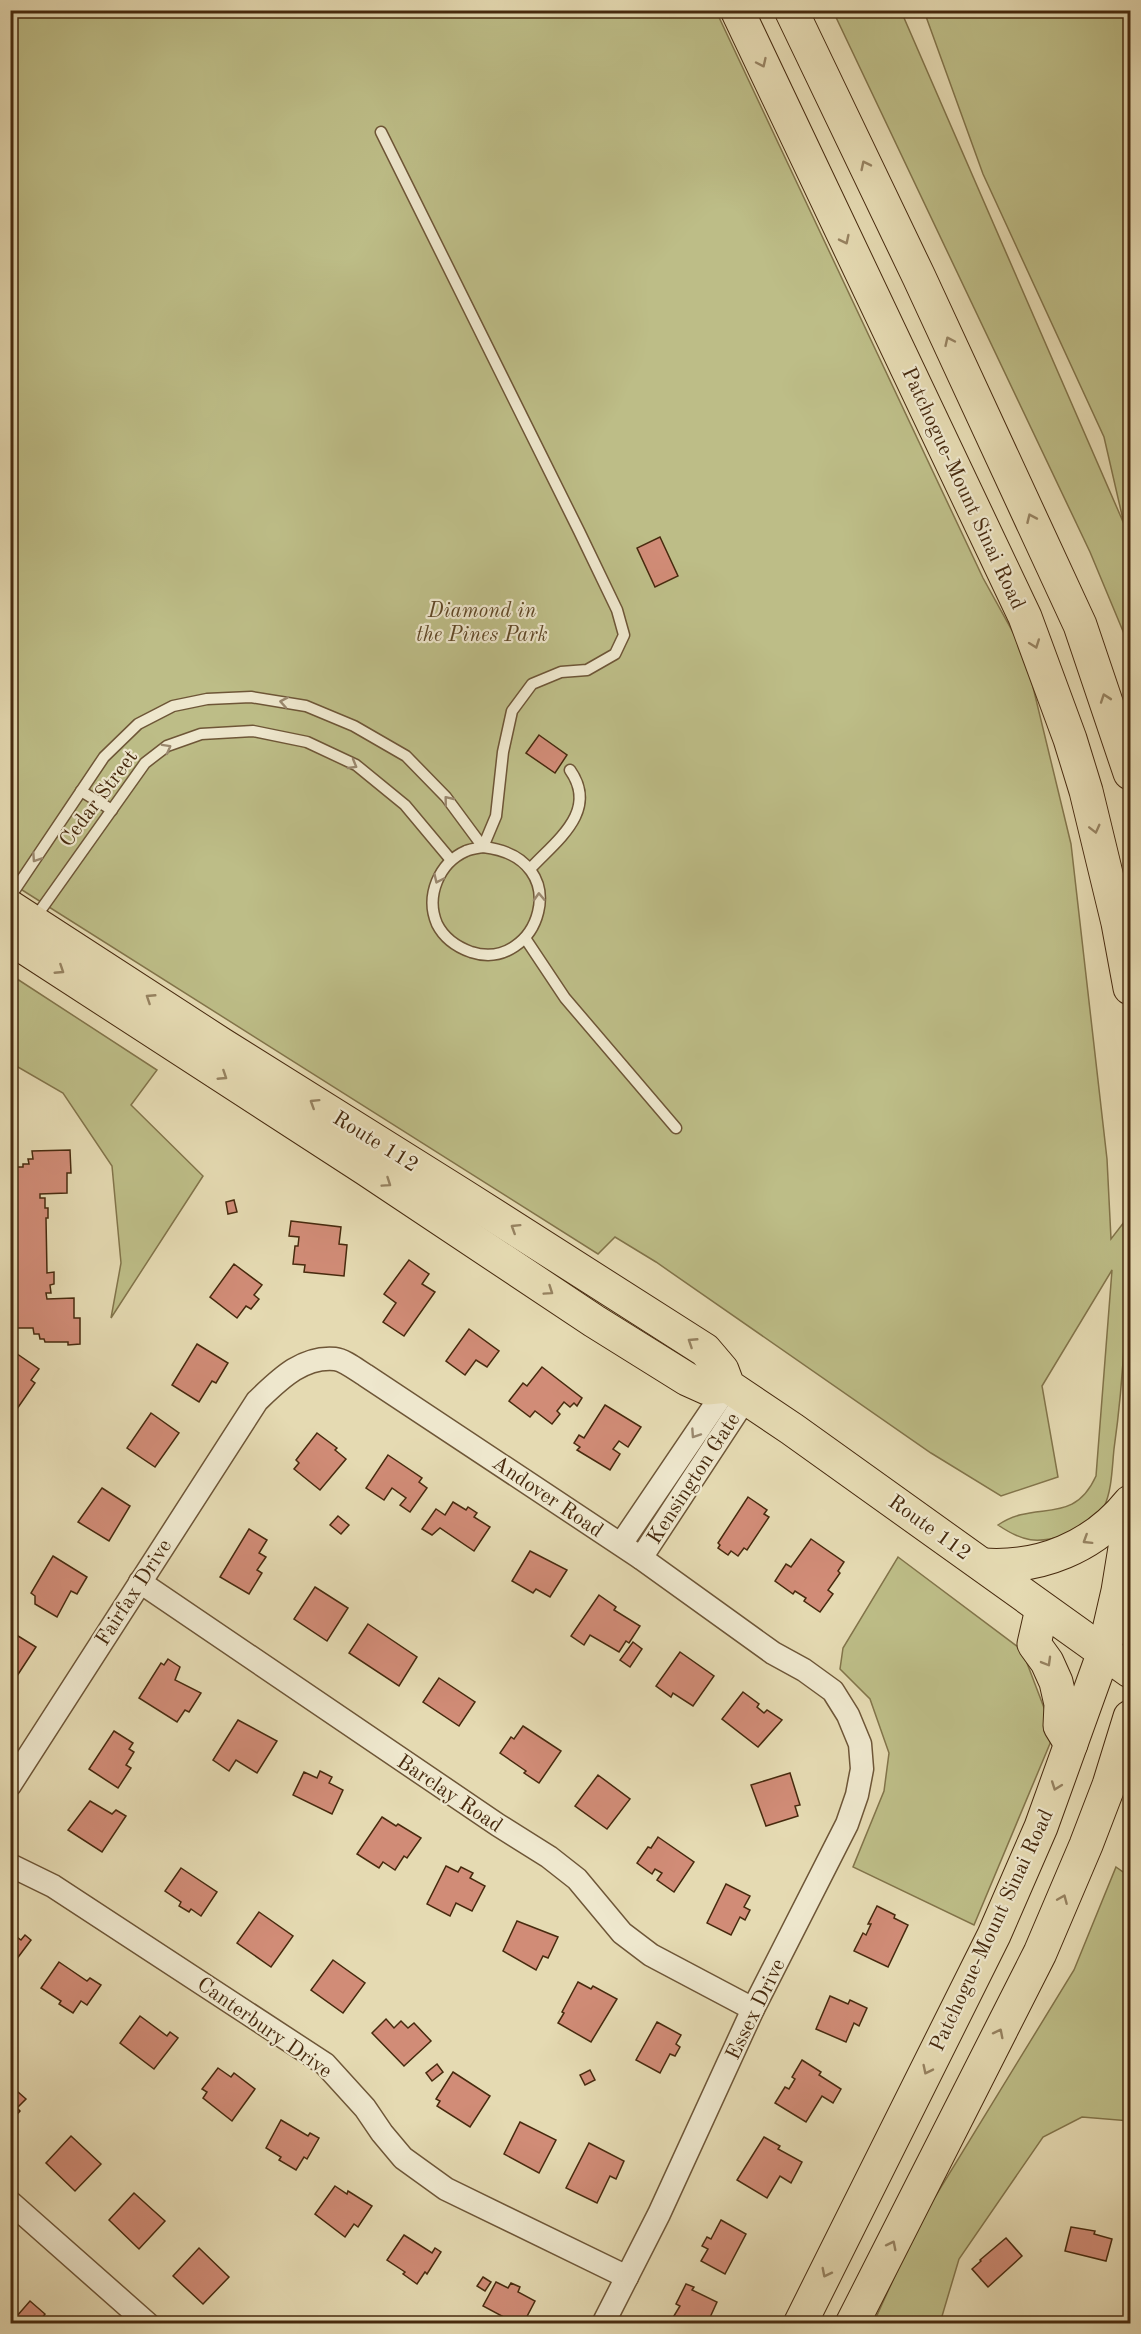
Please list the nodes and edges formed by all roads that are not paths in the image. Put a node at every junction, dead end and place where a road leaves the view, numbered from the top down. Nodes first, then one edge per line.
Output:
1 (737, 10) edge
2 (791, 10) edge
3 (381, 132) dead end
4 (570, 770) dead end
5 (1131, 773) edge
6 (81, 791) junction
7 (112, 810) junction
8 (483, 847) junction
9 (450, 860) junction
10 (530, 869) junction
11 (10, 897) edge
12 (1121, 897) edge
13 (21, 929) edge
14 (525, 938) junction
15 (1131, 988) edge
16 (676, 1128) dead end
17 (737, 1392) junction
18 (257, 1401) joint
19 (1131, 1502) edge
20 (1131, 1517) edge
21 (621, 1544) junction
22 (640, 1558) junction
23 (983, 1565) junction
24 (140, 1582) junction
25 (1042, 1609) junction
26 (1104, 1652) junction
27 (1131, 1671) edge
28 (833, 1691) joint
29 (1131, 1717) edge
30 (1071, 1744) junction
31 (1120, 1776) edge
32 (10, 1785) edge
33 (10, 1865) edge
34 (753, 2009) junction
35 (10, 2202) edge
36 (627, 2277) junction
37 (148, 2324) edge
38 (603, 2324) edge
39 (800, 2324) edge
40 (852, 2324) edge

1 -> 12 main road, Patchogue-Mount Sinai Road
5 -> 2 main road
3 - 8 lane
4 - 10 lane
6 - 7 lane
8 -> 6 lane, Cedar Street
6 -> 11 lane, Cedar Street
7 -> 9 lane, Cedar Street
7 - 13 lane, Cedar Street
8 - 9 lane
8 - 10 lane
9 -> 14 lane
14 -> 10 lane
12 - 15 main road, Patchogue-Mount Sinai Road
13 - 17 main road, Route 112
14 - 16 lane
17 -> 21 street, Kensington Gate
17 - 22 street, Kensington Gate
17 - 23 main road, Route 112
18 - 21 street, Andover Road
18 - 24 street, Fairfax Drive
19 -> 23 main road
20 - 26 main road, Patchogue-Mount Sinai Road
21 - 22 street, Andover Road
22 - 28 street, Andover Road
23 - 25 main road, Route 112
24 - 32 street, Fairfax Drive
24 - 34 street, Barclay Road
25 - 26 main road, Route 112
25 -> 30 main road
26 - 27 main road, Route 112
26 - 30 main road, Patchogue-Mount Sinai Road
28 - 34 street, Essex Drive
29 - 31 main road
30 -> 39 main road, Patchogue-Mount Sinai Road
40 -> 31 main road
33 - 36 street, Canterbury Drive
34 - 36 street, Essex Drive
35 - 37 street
36 - 38 street, Essex Drive

